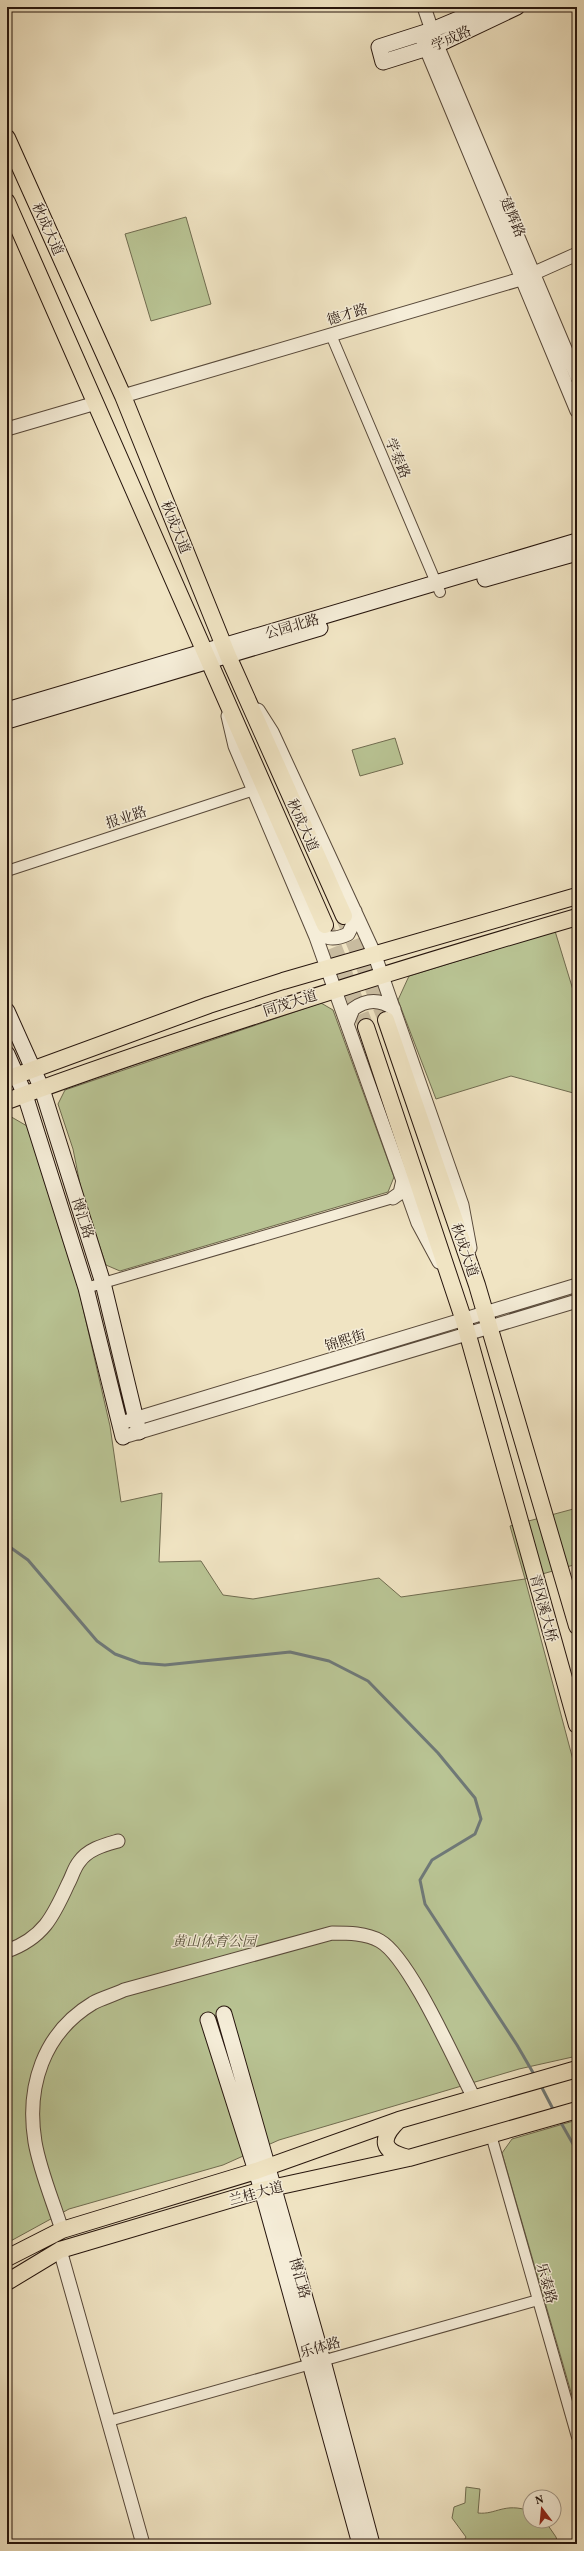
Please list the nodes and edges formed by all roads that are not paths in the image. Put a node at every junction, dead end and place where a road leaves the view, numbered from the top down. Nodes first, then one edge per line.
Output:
1 (424, 7) edge
2 (487, 7) edge
3 (517, 7) edge
4 (426, 32) junction
5 (431, 47) junction
6 (7, 138) edge
7 (8, 205) edge
8 (577, 254) edge
9 (527, 276) junction
10 (331, 335) junction
11 (577, 377) edge
12 (123, 396) junction
13 (96, 403) junction
14 (577, 411) edge
15 (7, 428) edge
16 (577, 541) edge
17 (577, 553) edge
18 (438, 588) junction
19 (226, 651) junction
20 (207, 657) junction
21 (223, 693) junction
22 (7, 710) edge
23 (7, 721) edge
24 (254, 790) junction
25 (7, 871) edge
26 (577, 896) edge
27 (349, 914) junction
28 (577, 917) edge
29 (319, 926) junction
30 (374, 953) junction
31 (327, 968) junction
32 (382, 974) junction
33 (334, 989) junction
34 (7, 1011) edge
35 (390, 1014) junction
36 (347, 1024) junction
37 (366, 1027) tunnel mouth
38 (7, 1054) edge
39 (34, 1070) junction
40 (12, 1078) edge
41 (42, 1089) junction
42 (25, 1095) junction
43 (7, 1101) edge
44 (403, 1180) junction
45 (393, 1198) joint
46 (103, 1283) junction
47 (577, 1285) edge
48 (86, 1288) junction
49 (455, 1292) junction
50 (577, 1301) edge
51 (487, 1322) junction
52 (466, 1328) junction
53 (138, 1425) junction
54 (122, 1430) joint
55 (536, 1483) joint
56 (512, 1491) joint
57 (577, 1626) edge
58 (577, 1725) edge
59 (118, 1841) dead end
60 (7, 1951) edge
61 (224, 2014) dead end
62 (208, 2020) dead end
63 (577, 2069) edge
64 (474, 2098) junction
65 (577, 2110) edge
66 (399, 2120) junction
67 (491, 2135) junction
68 (409, 2158) junction
69 (263, 2168) junction
70 (268, 2189) junction
71 (62, 2230) junction
72 (60, 2250) junction
73 (7, 2258) edge
74 (7, 2282) edge
75 (538, 2300) junction
76 (317, 2362) junction
77 (109, 2420) junction
78 (577, 2437) edge
79 (143, 2544) edge
80 (360, 2544) edge
81 (372, 2544) edge

1 - 4 street, 建辉路
2 - 4 main road, 学成路
3 - 5 main road, 学成路
4 - 5 street, 建辉路
4 - 5 main road, 学成路
5 - 9 street, 建辉路
6 - 12 main road, 秋成大道
7 - 13 main road, 秋成大道
8 - 9 street, 德才路
9 - 10 street, 德才路
9 - 11 street, 建辉路
9 - 14 street, 建辉路
10 - 12 street, 德才路
10 - 18 street, 学泰路
12 - 19 main road, 秋成大道
13 - 15 street
13 - 20 main road, 秋成大道
16 - 18 main road, 公园北路
17 - 18 main road, 公园北路
18 - 19 main road, 公园北路
19 - 20 main road, 公园北路
19 - 27 main road, 秋成大道
20 - 21 main road, 秋成大道
20 - 22 main road, 公园北路
20 - 23 main road, 公园北路
21 - 24 street
21 - 29 main road, 秋成大道
24 - 25 street, 报业路
24 - 29 street
26 - 30 main road, 同茂大道
27 - 29 street
27 - 30 street
28 - 32 main road, 同茂大道
29 - 31 street
30 - 31 main road, 同茂大道
30 - 32 street
31 - 33 street
31 - 39 main road, 同茂大道
32 - 33 main road, 同茂大道
32 - 35 street
33 - 36 street
33 - 41 main road, 同茂大道
34 - 39 main road, 博汇路
35 - 36 street
35 - 51 main road, 秋成大道
36 - 44 street
37 - 49 main road, 秋成大道
38 - 40 main road, 博汇路
39 - 40 main road, 同茂大道
39 - 41 main road, 博汇路
40 - 42 main road, 博汇路
41 - 42 main road, 同茂大道
41 - 46 main road, 博汇路
42 - 43 main road, 同茂大道
42 - 48 main road, 博汇路
44 - 45 street
44 - 49 street
45 - 46 street
46 - 48 street
46 - 53 main road, 博汇路
47 - 51 street, 锦熙街
48 - 54 main road, 博汇路
49 - 52 main road, 秋成大道
50 - 51 street, 锦熙街
51 - 52 street, 锦熙街
51 - 55 main road, 秋成大道
52 - 53 street, 锦熙街
52 - 56 main road, 秋成大道
53 - 54 street, 锦熙街
55 - 57 main road, 青冈溪大桥
56 - 58 main road, 青冈溪大桥
59 - 60 street
61 - 69 main road, 博汇路
62 - 69 main road, 博汇路
63 - 64 main road, 兰桂大道
64 - 66 main road, 兰桂大道
64 - 71 street
65 - 67 main road, 兰桂大道
66 - 68 main road
66 - 69 main road, 兰桂大道
67 - 68 main road, 兰桂大道
67 - 75 street, 乐泰路
68 - 70 main road, 兰桂大道
69 - 70 main road, 博汇路
69 - 71 main road, 兰桂大道
70 - 72 main road, 兰桂大道
70 - 76 main road, 博汇路
71 - 73 main road, 兰桂大道
72 - 74 main road, 兰桂大道
72 - 77 street
75 - 76 street, 乐体路
75 - 78 street, 乐泰路
76 - 77 street, 乐体路
76 - 80 main road, 博汇路
76 - 81 main road, 博汇路
77 - 79 street

